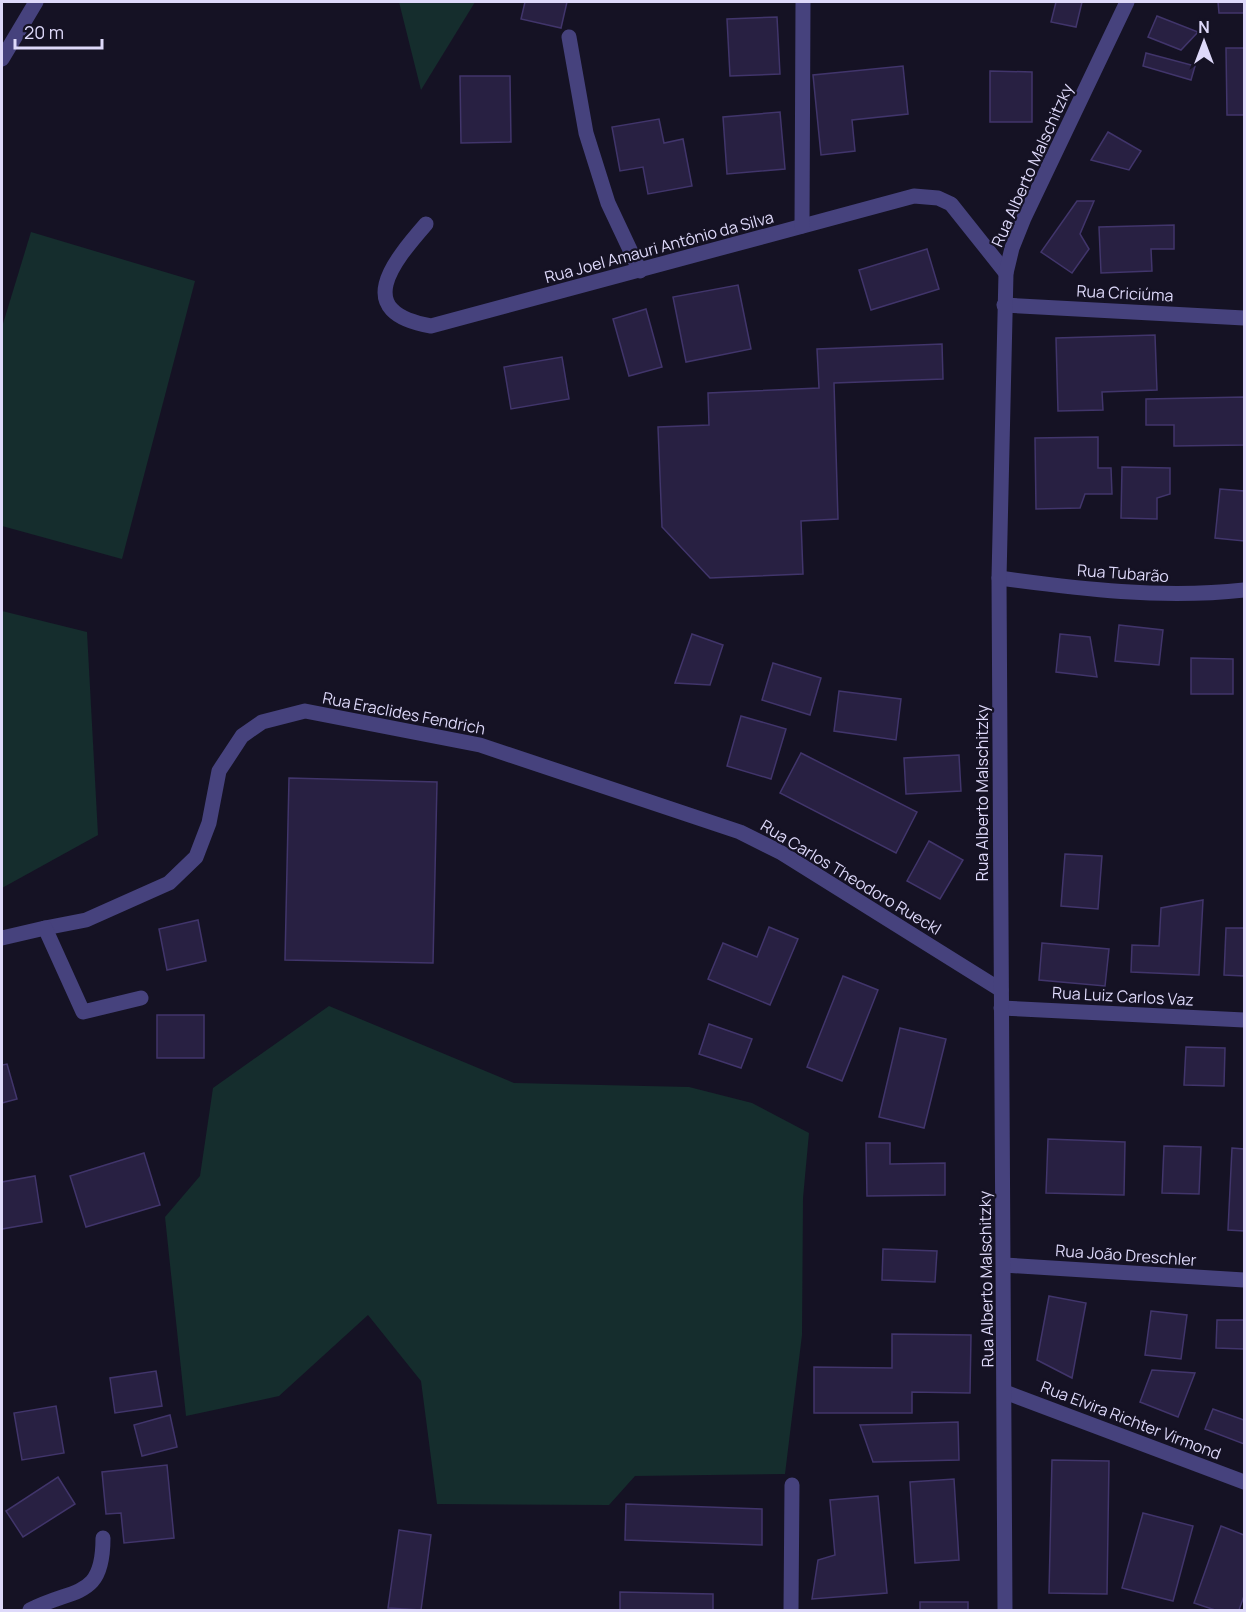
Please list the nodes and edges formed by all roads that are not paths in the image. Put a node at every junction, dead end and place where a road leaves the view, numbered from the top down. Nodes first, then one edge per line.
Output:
1 (36, 2) edge
2 (803, 2) edge
3 (1127, 2) edge
4 (569, 37) dead end
5 (2, 59) edge
6 (426, 224) dead end
7 (802, 226) junction
8 (640, 271) junction
9 (1006, 273) junction
10 (1004, 305) junction
11 (1245, 318) edge
12 (999, 578) junction
13 (1245, 590) edge
14 (676, 809) joint
15 (45, 928) junction
16 (2, 938) edge
17 (1000, 990) junction
18 (141, 998) dead end
19 (1000, 1008) junction
20 (1245, 1020) edge
21 (1004, 1265) junction
22 (1245, 1280) edge
23 (1005, 1392) junction
24 (1245, 1482) edge
25 (792, 1485) dead end
26 (103, 1538) dead end
27 (30, 1611) edge
28 (791, 1611) edge
29 (1005, 1611) edge

1 - 5 street
2 - 7 street
3 - 9 street, Rua Alberto Malschitzky
4 - 8 street
6 - 8 street, Rua Joel Amauri Antônio da Silva
7 - 8 street, Rua Joel Amauri Antônio da Silva
7 - 9 street, Rua Joel Amauri Antônio da Silva
9 - 10 street, Rua Alberto Malschitzky
10 - 11 street, Rua Criciúma
10 - 12 street, Rua Alberto Malschitzky
12 - 13 street, Rua Tubarão
12 - 17 street, Rua Alberto Malschitzky
14 - 15 street, Rua Eraclides Fendrich
14 - 17 street, Rua Carlos Theodoro Rueckl
15 - 16 street, Rua Eraclides Fendrich
15 - 18 street
17 - 19 street, Rua Alberto Malschitzky
19 - 20 street, Rua Luiz Carlos Vaz
19 - 21 street, Rua Alberto Malschitzky
21 - 22 street, Rua João Dreschler
21 - 23 street, Rua Alberto Malschitzky
23 - 24 street, Rua Elvira Richter Virmond
23 - 29 street, Rua Alberto Malschitzky
25 - 28 street
26 - 27 street

